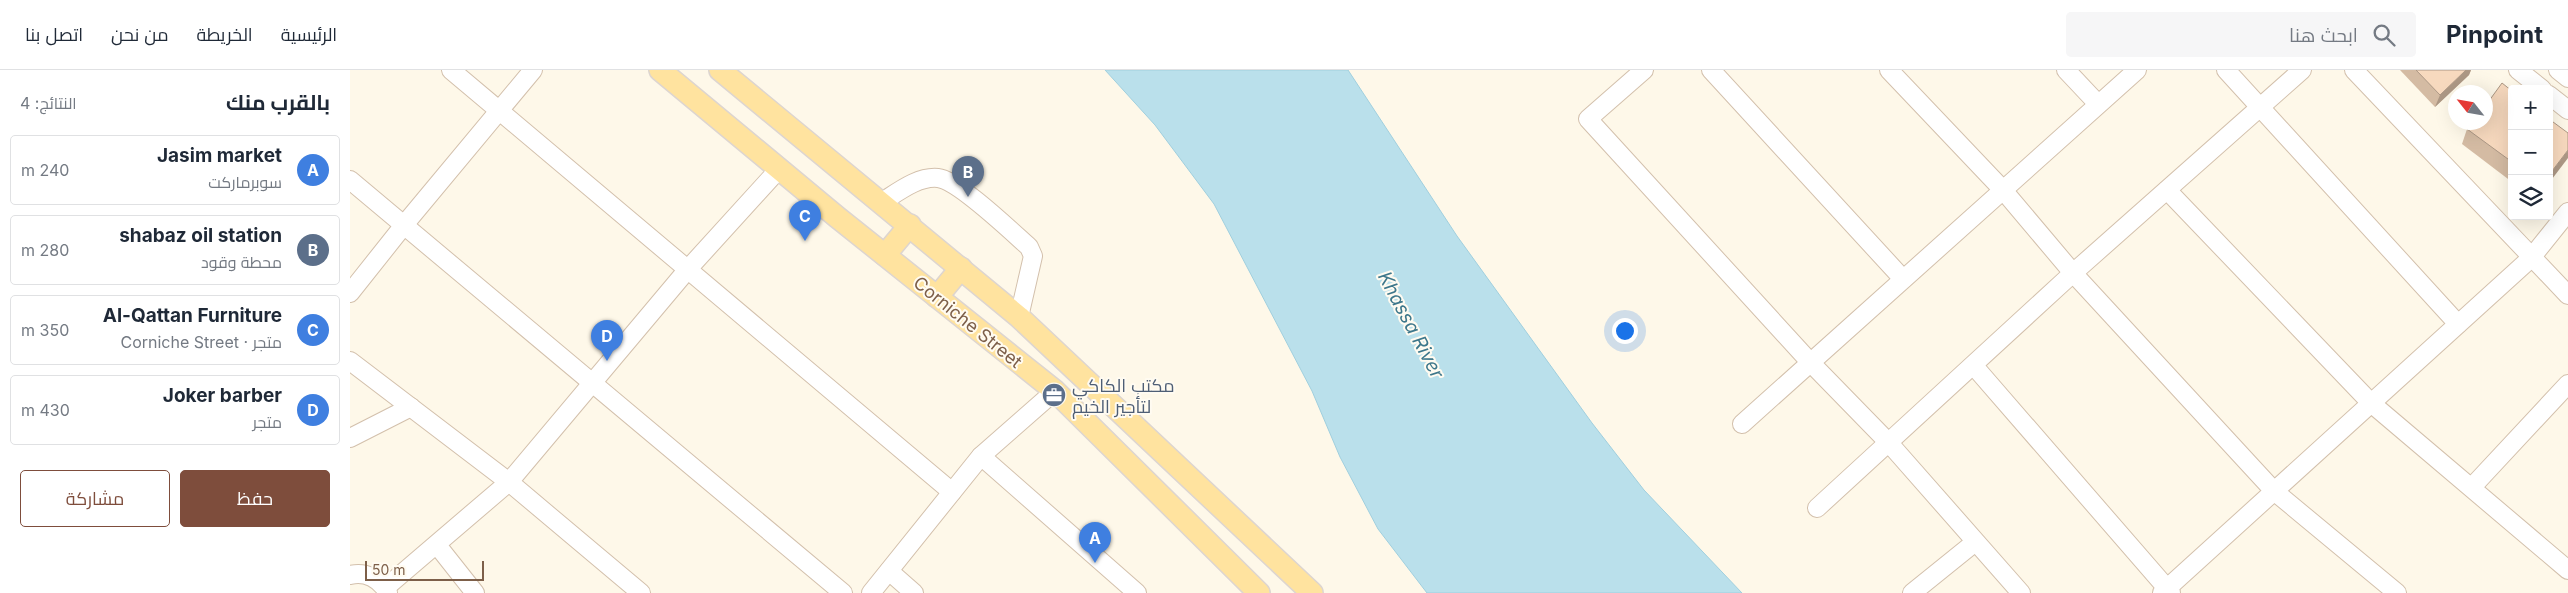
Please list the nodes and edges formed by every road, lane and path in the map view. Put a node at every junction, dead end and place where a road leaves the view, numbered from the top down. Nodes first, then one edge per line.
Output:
1 (451, 70) edge
2 (533, 70) edge
3 (660, 70) edge
4 (720, 70) edge
5 (1644, 70) edge
6 (1711, 70) edge
7 (1889, 70) edge
8 (2066, 70) edge
9 (2137, 70) edge
10 (2226, 70) edge
11 (2302, 70) edge
12 (2354, 70) edge
13 (2518, 70) edge
14 (2537, 85) edge
15 (2553, 98) edge
16 (2098, 104) junction
17 (2259, 108) junction
18 (499, 110) junction
19 (2568, 110) edge
20 (779, 169) junction
21 (350, 180) edge
22 (2003, 190) junction
23 (2167, 190) junction
24 (882, 202) junction
25 (2568, 212) edge
26 (404, 225) junction
27 (910, 225) junction
28 (885, 255) junction
29 (2531, 258) junction
30 (961, 268) junction
31 (688, 269) junction
32 (2074, 273) junction
33 (1903, 279) junction
34 (350, 293) edge
35 (2568, 294) edge
36 (937, 297) junction
37 (1018, 317) junction
38 (2458, 324) junction
39 (350, 362) edge
40 (1810, 362) junction
41 (1974, 366) junction
42 (591, 384) junction
43 (2568, 384) edge
44 (1054, 391) junction
45 (2371, 403) junction
46 (411, 407) junction
47 (1742, 424) dead end
48 (350, 438) edge
49 (1889, 443) junction
50 (981, 456) junction
51 (510, 482) junction
52 (2472, 487) junction
53 (2274, 491) junction
54 (952, 492) junction
55 (1817, 508) dead end
56 (1974, 542) junction
57 (437, 545) junction
58 (2568, 570) edge
59 (888, 571) junction
60 (350, 574) edge
61 (387, 591) edge
62 (2167, 592) edge
63 (475, 593) edge
64 (641, 593) edge
65 (843, 593) edge
66 (871, 593) edge
67 (914, 593) edge
68 (1137, 593) edge
69 (1259, 593) edge
70 (1312, 593) edge
71 (1912, 593) edge
72 (2021, 593) edge
73 (2397, 593) edge

1 - 18 street
2 - 18 street
3 - 20 main road, Corniche Street
4 - 24 main road, Corniche Street
5 - 40 street
6 - 33 street
7 - 22 street
8 - 16 street
9 - 16 street
10 - 17 street
11 - 17 street
12 - 29 street
13 - 14 street
15 - 19 street
16 - 22 street
17 - 23 street
17 - 38 street
18 - 26 street
18 - 31 street
20 - 28 main road, Corniche Street
20 - 31 street
21 - 26 street
22 - 32 street
22 - 33 street
23 - 32 street
23 - 45 street
24 - 27 main road, Corniche Street
24 - 37 street
25 - 29 street
26 - 34 street
26 - 42 street
27 - 28 main road
27 - 30 main road, Corniche Street
28 - 36 main road, Corniche Street
29 - 35 street
29 - 38 street
30 - 36 main road
30 - 37 main road, Corniche Street
31 - 42 street
31 - 54 street
32 - 41 street
32 - 53 street
33 - 40 street
36 - 44 main road, Corniche Street
37 - 70 main road, Corniche Street
38 - 45 street
39 - 46 street
40 - 47 street
40 - 49 street
41 - 49 street
41 - 62 street
42 - 51 street
42 - 65 street
43 - 52 street
44 - 50 street
44 - 69 main road, Corniche Street
45 - 52 street
45 - 53 street
46 - 48 street
46 - 51 street
49 - 55 street
49 - 56 street
50 - 54 street
50 - 68 street
51 - 57 street
51 - 64 street
52 - 58 street
53 - 62 street
53 - 73 street
54 - 59 street
56 - 71 street
56 - 72 street
57 - 61 street
57 - 63 street
59 - 66 street
59 - 67 street
60 - 61 street

